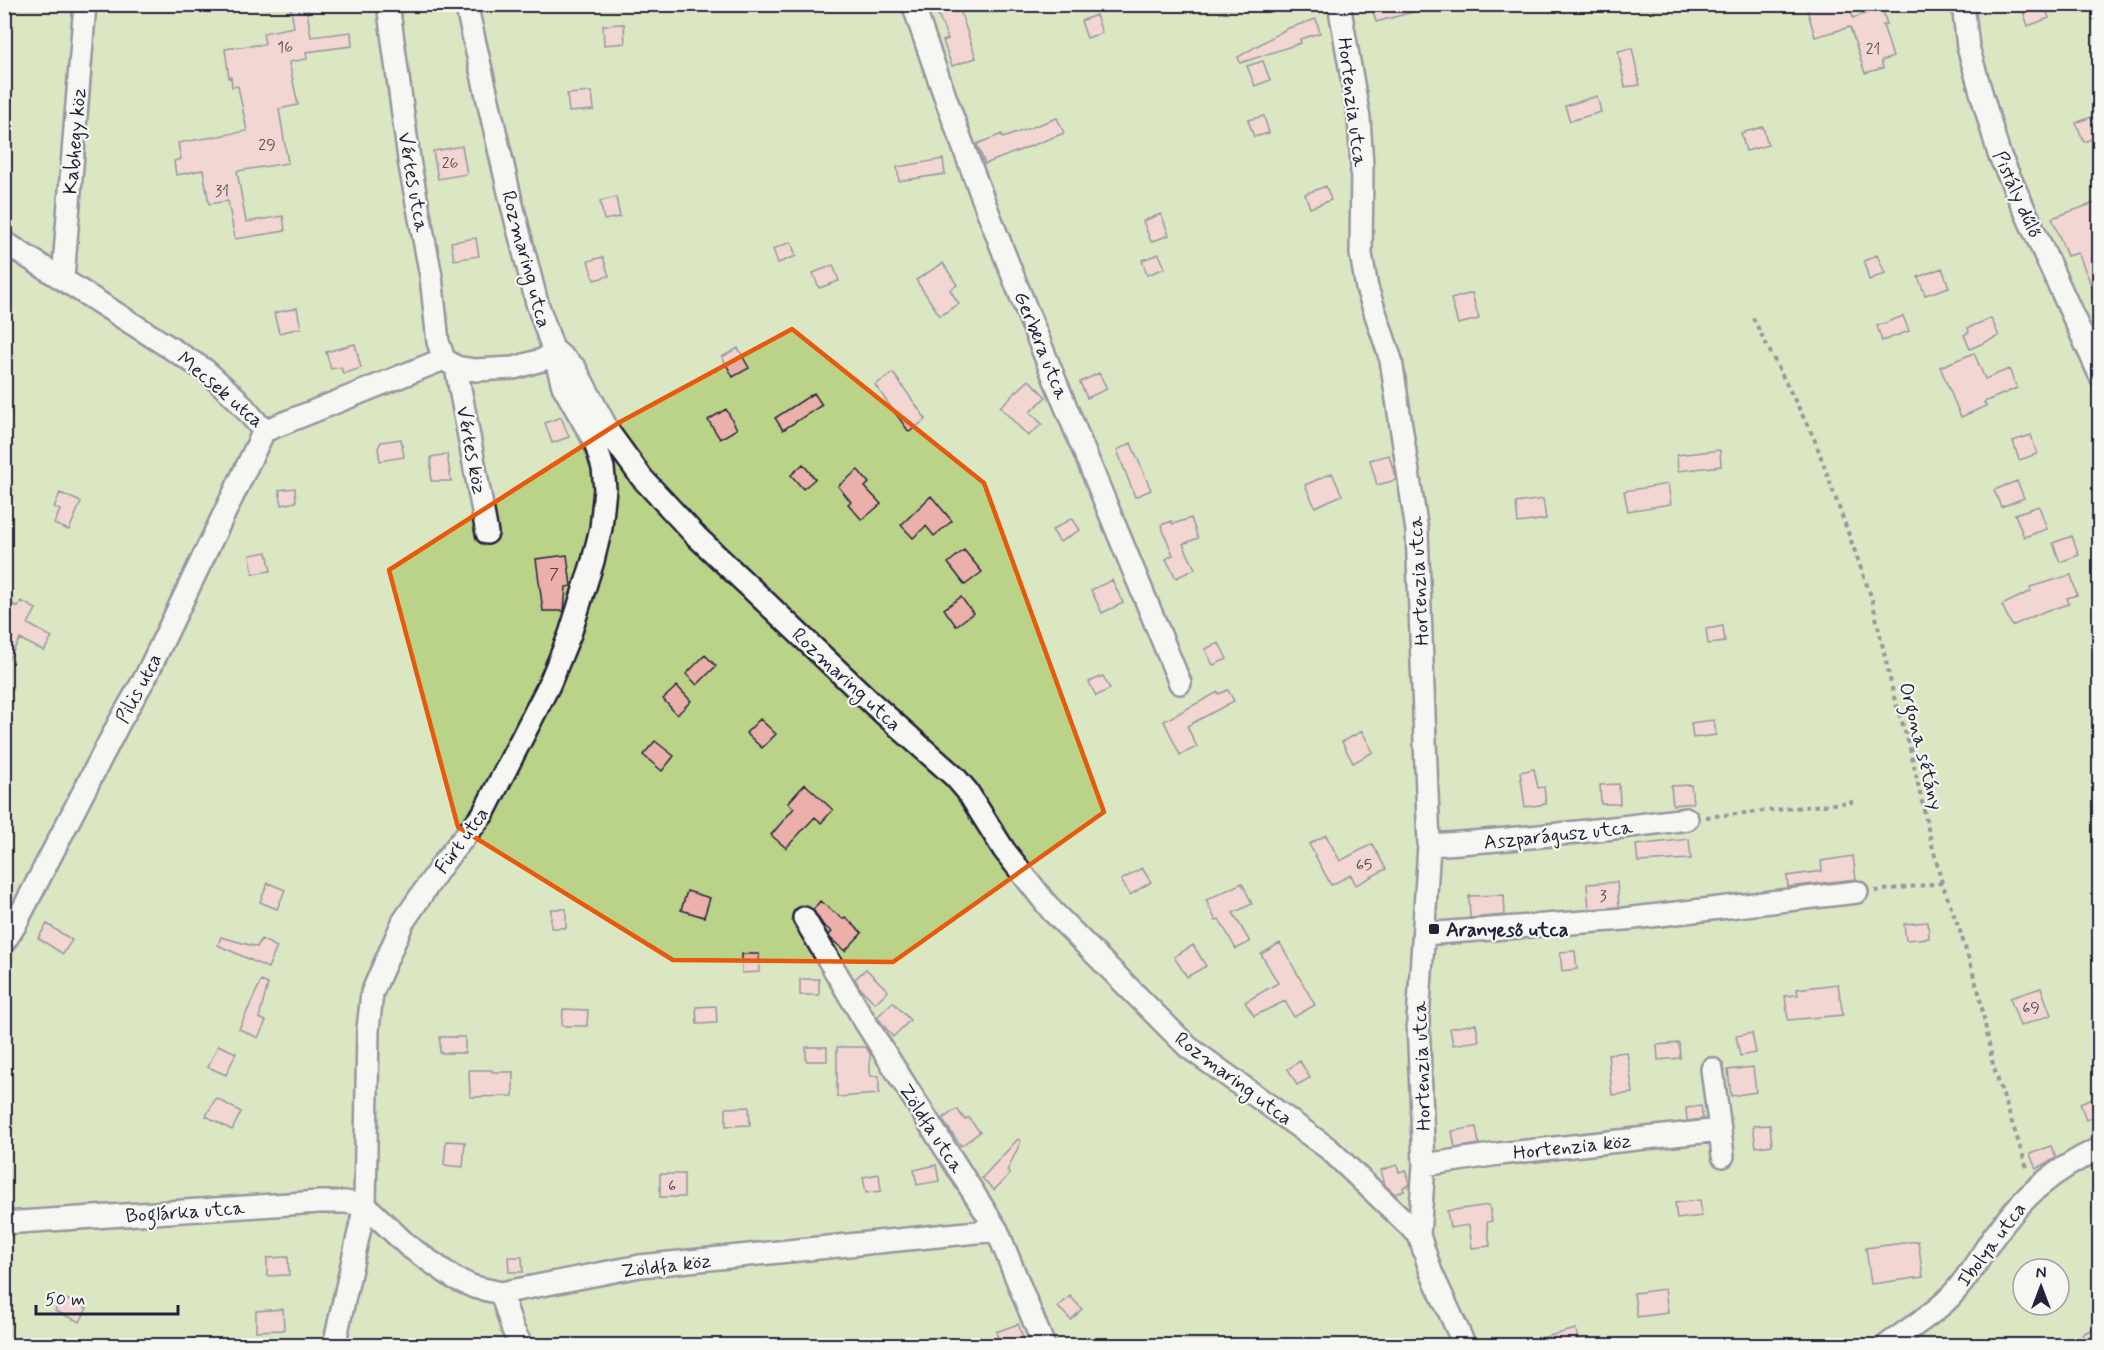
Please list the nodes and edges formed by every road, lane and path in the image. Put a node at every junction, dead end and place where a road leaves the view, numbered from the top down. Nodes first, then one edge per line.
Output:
1 (85, 4) edge
2 (388, 4) edge
3 (466, 4) edge
4 (913, 4) edge
5 (1340, 4) edge
6 (1963, 4) edge
7 (4, 242) edge
8 (63, 278) junction
9 (1753, 318) dead end
10 (553, 349) junction
11 (450, 363) junction
12 (2100, 375) edge
13 (264, 431) junction
14 (487, 533) dead end
15 (1180, 683) dead end
16 (1853, 802) dead end
17 (1687, 819) joint
18 (1429, 845) junction
19 (1942, 883) junction
20 (1857, 892) joint
21 (804, 918) dead end
22 (1424, 934) junction
23 (4, 942) edge
24 (1712, 1069) dead end
25 (1720, 1130) junction
26 (2100, 1148) edge
27 (1723, 1156) dead end
28 (1424, 1165) junction
29 (2030, 1192) junction
30 (365, 1205) junction
31 (4, 1222) edge
32 (997, 1230) junction
33 (1419, 1235) junction
34 (501, 1293) junction
35 (334, 1346) edge
36 (522, 1346) edge
37 (1044, 1346) edge
38 (1465, 1346) edge
39 (1886, 1346) edge

1 - 8 street, Kabhegy köz
2 - 11 street, Vértes utca
3 - 10 street, Rozmaring utca
4 - 15 street, Gerbera utca
5 - 18 street, Hortenzia utca
6 - 12 street, Pistály dűlő
7 - 8 street, Mecsek utca
8 - 13 street, Mecsek utca
9 - 19 path, Orgona sétány
10 - 11 street, Mecsek utca
10 - 30 street, Fürt utca
10 - 33 street, Rozmaring utca
11 - 13 street, Mecsek utca
11 - 14 street, Vértes köz
13 - 23 street, Pilis utca
16 - 17 path
17 - 18 street, Aszparágusz utca
18 - 22 street, Hortenzia utca
19 - 20 path
19 - 29 path, Orgona sétány
20 - 22 street
21 - 32 street, Zöldfa utca
22 - 28 street, Hortenzia utca
24 - 25 street
25 - 27 street
25 - 28 street, Hortenzia köz
26 - 29 street, Ibolya utca
28 - 33 street, Hortenzia utca
29 - 39 street, Ibolya utca
30 - 31 street, Boglárka utca
30 - 34 street, Zöldfa köz
30 - 35 street, Fürt utca
32 - 34 street, Zöldfa köz
32 - 37 street, Zöldfa utca
33 - 38 street
34 - 36 street

